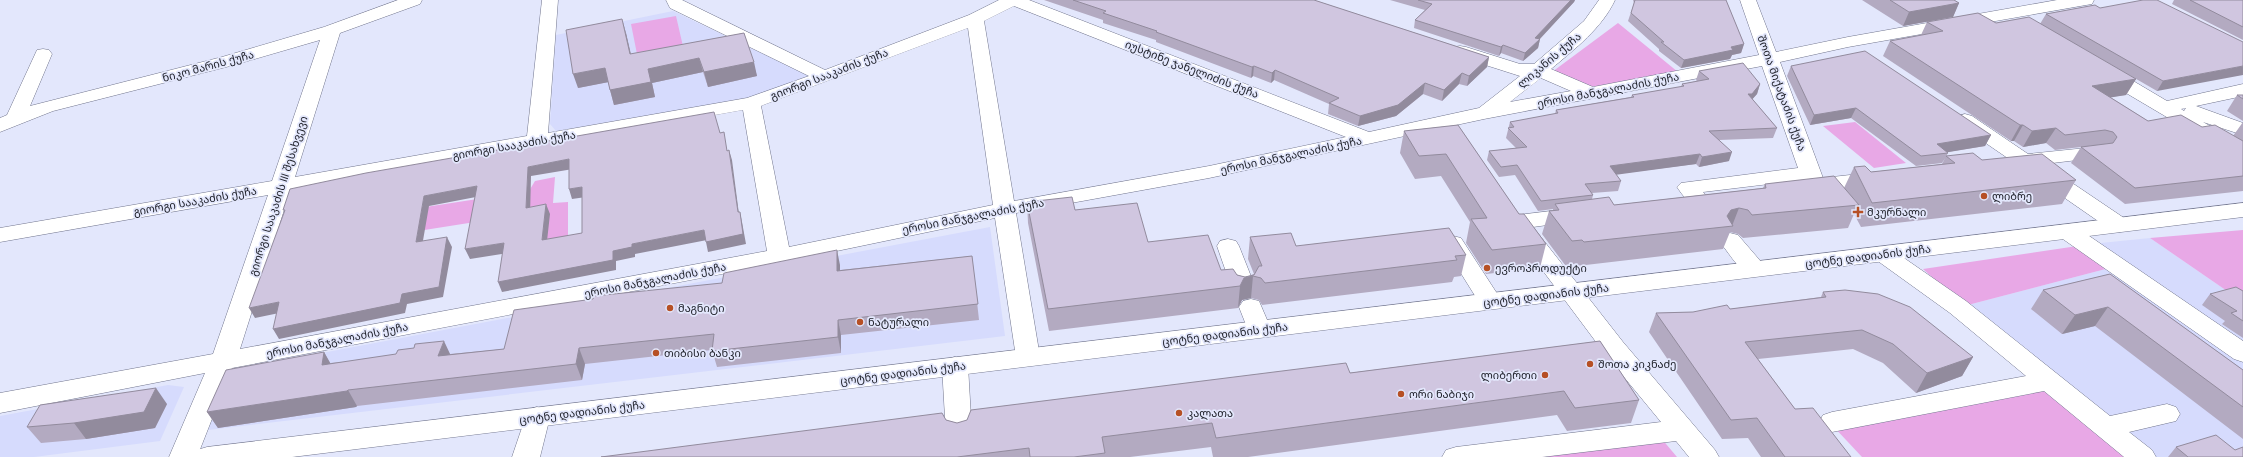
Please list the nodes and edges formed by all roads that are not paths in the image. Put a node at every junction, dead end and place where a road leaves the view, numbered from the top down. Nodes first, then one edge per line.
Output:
1 (414, 0) edge
2 (550, 0) edge
3 (674, 0) edge
4 (1013, 0) edge
5 (1748, 0) edge
6 (2086, 0) edge
7 (1601, 2) edge
8 (2007, 14) junction
9 (975, 19) junction
10 (2031, 28) edge
11 (332, 30) junction
12 (1848, 42) junction
13 (1443, 45) edge
14 (43, 54) dead end
15 (1868, 56) edge
16 (1769, 59) junction
17 (2091, 64) edge
18 (1538, 70) junction
19 (824, 76) junction
20 (1519, 85) junction
21 (2243, 90) edge
22 (1592, 93) junction
23 (1542, 102) junction
24 (751, 103) junction
25 (2172, 105) junction
26 (1946, 108) edge
27 (1484, 113) junction
28 (8, 122) edge
29 (1446, 122) junction
30 (2243, 131) edge
31 (2214, 136) junction
32 (1370, 139) junction
33 (537, 141) junction
34 (1460, 142) edge
35 (2096, 153) edge
36 (2243, 154) edge
37 (2025, 160) junction
38 (1994, 164) edge
39 (1893, 176) edge
40 (1813, 179) junction
41 (281, 186) junction
42 (1504, 203) edge
43 (1702, 205) edge
44 (1004, 209) junction
45 (2243, 210) edge
46 (1596, 212) edge
47 (1518, 222) junction
48 (2119, 225) junction
49 (2068, 232) junction
50 (0, 235) edge
51 (1730, 240) edge
52 (1453, 243) edge
53 (1228, 246) dead end
54 (1883, 254) junction
55 (779, 256) junction
56 (1755, 269) junction
57 (1571, 292) junction
58 (1490, 302) junction
59 (1259, 330) junction
60 (2243, 353) edge
61 (1028, 357) junction
62 (224, 362) junction
63 (955, 366) junction
64 (2049, 381) junction
65 (0, 403) edge
66 (2167, 414) dead end
67 (537, 418) junction
68 (1832, 422) dead end
69 (2105, 427) junction
70 (1682, 430) junction
71 (959, 434) edge
72 (183, 457) edge
73 (206, 457) edge
74 (526, 457) edge
75 (1456, 457) edge
76 (1705, 457) edge
77 (2142, 457) edge

1 - 11 street, ნიკო მარის ქუჩა
2 - 33 street
3 - 19 street
4 - 9 street, გიორგი სააკაძის ქუჩა
4 - 32 street, იუსტინე ჯანელიძის ქუჩა
5 - 16 street, შოთა მიქატაძის ქუჩა
6 - 8 street, ეროსი მანჯგალაძის ქუჩა
7 - 18 street, ლიკანის ქუჩა
8 - 10 street
8 - 12 street, ეროსი მანჯგალაძის ქუჩა
9 - 19 street, გიორგი სააკაძის ქუჩა
9 - 44 street
11 - 28 street, ნიკო მარის ქუჩა
11 - 41 street, გიორგი სააკაძის III შესახვევი
12 - 15 street
12 - 16 street, ეროსი მანჯგალაძის ქუჩა
13 - 18 street
14 - 28 street
16 - 22 street, ეროსი მანჯგალაძის ქუჩა
16 - 40 street, შოთა მიქატაძის ქუჩა
17 - 25 street
18 - 20 street, ლიკანის ქუჩა
18 - 22 street
18 - 23 street
19 - 24 street, გიორგი სააკაძის ქუჩა
20 - 23 street
20 - 27 street, ლიკანის ქუჩა
21 - 25 street
22 - 23 street, ეროსი მანჯგალაძის ქუჩა
23 - 27 street, ეროსი მანჯგალაძის ქუჩა
24 - 33 street, გიორგი სააკაძის ქუჩა
24 - 55 street
25 - 30 street
25 - 31 street
26 - 37 street
27 - 29 street, ეროსი მანჯგალაძის ქუჩა
29 - 32 street, ეროსი მანჯგალაძის ქუჩა
29 - 34 street
30 - 31 street
31 - 36 street
32 - 44 street, ეროსი მანჯგალაძის ქუჩა
33 - 41 street, გიორგი სააკაძის ქუჩა
35 - 37 street
37 - 38 street
37 - 48 street
39 - 40 street
40 - 43 street
41 - 50 street, გიორგი სააკაძის ქუჩა
41 - 62 street, გიორგი სააკაძის III შესახვევი
42 - 47 street
44 - 55 street, ეროსი მანჯგალაძის ქუჩა
44 - 61 street
45 - 48 street, ცოტნე დადიანის ქუჩა
46 - 47 street
47 - 57 street
48 - 49 street, ცოტნე დადიანის ქუჩა
49 - 54 street, ცოტნე დადიანის ქუჩა
49 - 60 street
51 - 56 street
52 - 58 street
53 - 59 street
54 - 56 street, ცოტნე დადიანის ქუჩა
54 - 64 street
55 - 62 street, ეროსი მანჯგალაძის ქუჩა
56 - 57 street, ცოტნე დადიანის ქუჩა
57 - 58 street, ცოტნე დადიანის ქუჩა
57 - 70 street
58 - 59 street, ცოტნე დადიანის ქუჩა
59 - 61 street, ცოტნე დადიანის ქუჩა
61 - 63 street, ცოტნე დადიანის ქუჩა
62 - 65 street, ეროსი მანჯგალაძის ქუჩა
62 - 72 street, გიორგი სააკაძის III შესახვევი
63 - 67 street, ცოტნე დადიანის ქუჩა
63 - 71 street
64 - 68 street
64 - 69 street
66 - 69 street
67 - 73 street, ცოტნე დადიანის ქუჩა
67 - 74 street
69 - 77 street
70 - 75 street
70 - 76 street

